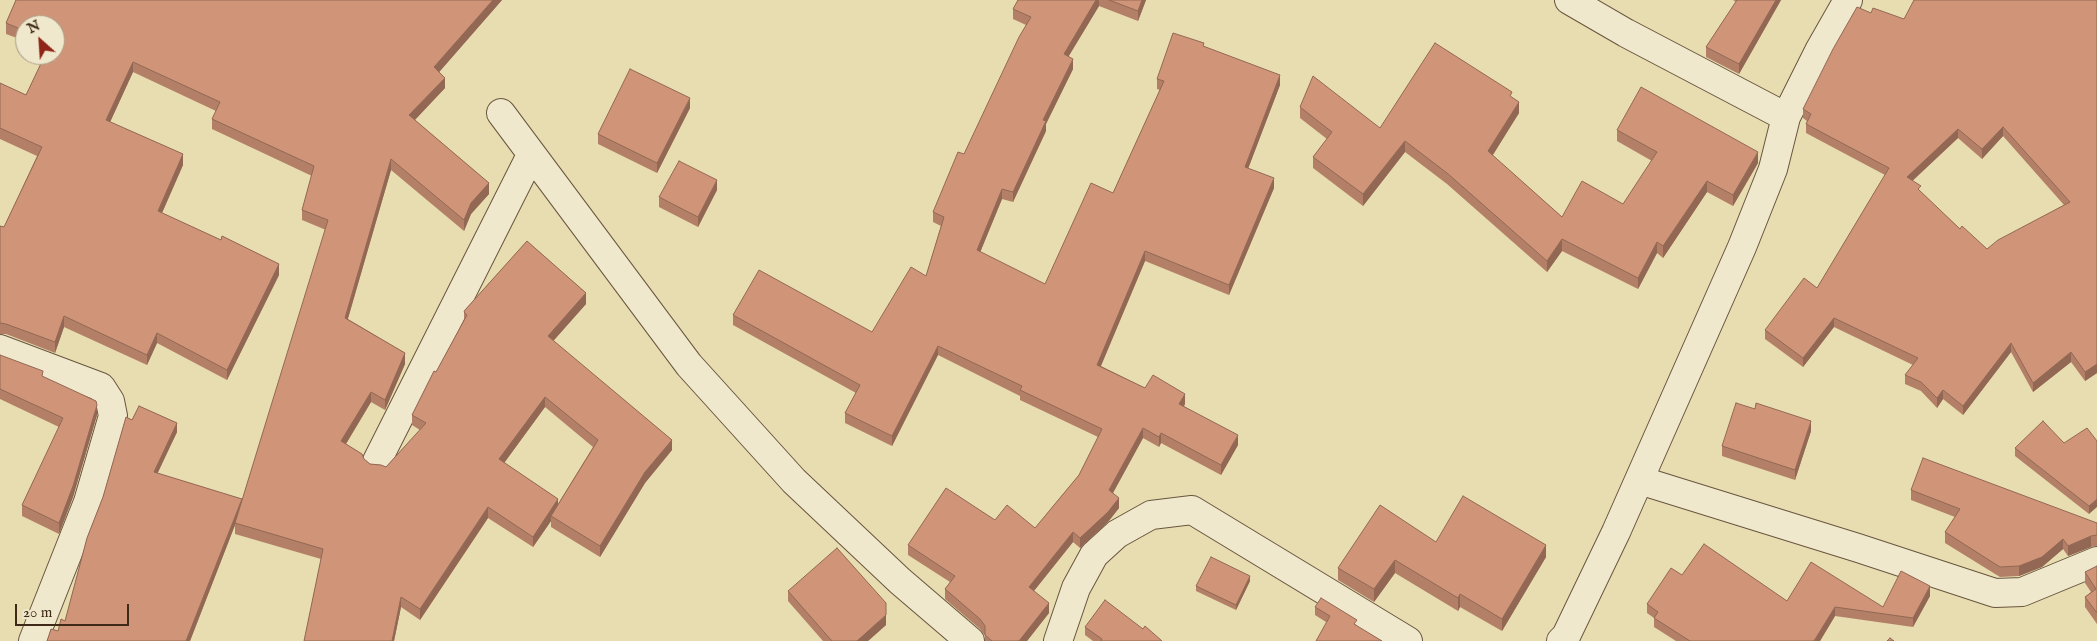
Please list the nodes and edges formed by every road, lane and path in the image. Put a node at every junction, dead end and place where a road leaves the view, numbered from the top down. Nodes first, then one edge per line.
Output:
1 (1569, 0) edge
2 (1848, 0) edge
3 (500, 113) dead end
4 (1786, 117) junction
5 (531, 155) junction
6 (0, 349) edge
7 (377, 461) dead end
8 (1639, 480) junction
9 (2097, 561) edge
10 (33, 641) edge
11 (970, 641) edge
12 (1058, 641) edge
13 (1408, 641) edge
14 (1561, 641) edge

1 - 4 street
2 - 4 street
3 - 5 street
4 - 8 street
5 - 7 street
5 - 11 street
6 - 10 street
8 - 9 street
8 - 14 street
12 - 13 street

